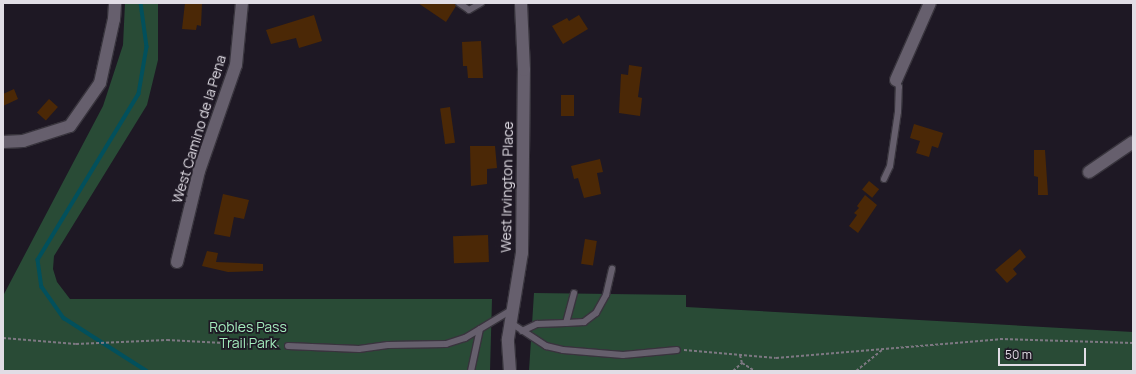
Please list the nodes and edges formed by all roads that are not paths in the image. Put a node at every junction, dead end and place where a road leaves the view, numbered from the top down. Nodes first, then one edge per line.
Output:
1 (115, 3) edge
2 (242, 3) edge
3 (459, 3) edge
4 (481, 3) edge
5 (521, 3) edge
6 (930, 3) edge
7 (896, 80) joint
8 (3, 142) edge
9 (1133, 142) edge
10 (1089, 172) dead end
11 (884, 179) dead end
12 (177, 262) dead end
13 (612, 269) dead end
14 (574, 293) dead end
15 (513, 309) junction
16 (511, 323) junction
17 (566, 323) junction
18 (480, 329) junction
19 (522, 331) junction
20 (288, 346) road end
21 (677, 350) road end
22 (470, 371) edge
23 (510, 371) edge

1 - 8 street
2 - 12 street, West Camino de la Pena
3 - 4 lane
5 - 15 street, West Irvington Place
6 - 7 street
7 - 11 lane
9 - 10 street
13 - 17 lane
14 - 17 lane
15 - 16 street, West Irvington Place
15 - 18 lane
16 - 19 lane
16 - 23 street, West Irvington Place
17 - 19 lane
18 - 20 lane
18 - 22 lane
19 - 21 lane

